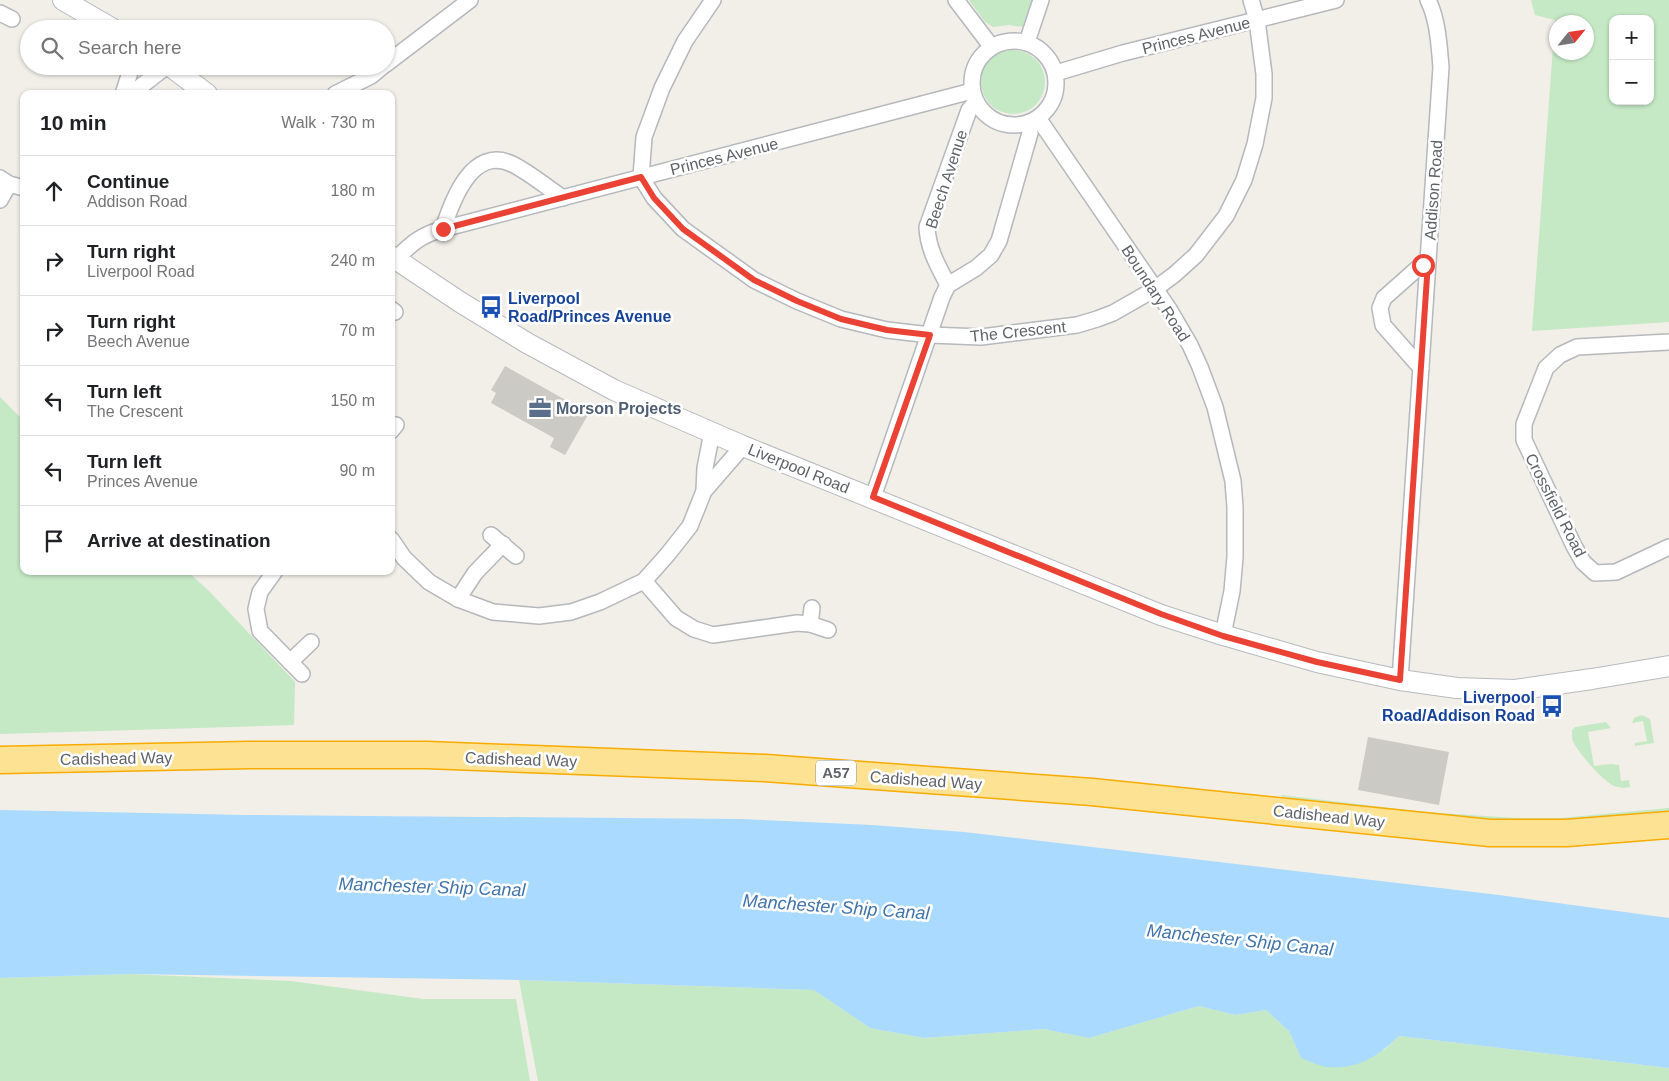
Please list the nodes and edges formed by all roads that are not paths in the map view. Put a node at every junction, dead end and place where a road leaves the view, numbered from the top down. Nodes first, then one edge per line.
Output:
1 (63, 0) edge
2 (470, 0) edge
3 (713, 0) edge
4 (956, 0) edge
5 (1041, 0) edge
6 (1251, 0) edge
7 (1336, 0) edge
8 (1428, 0) edge
9 (97, 20) edge
10 (1257, 20) junction
11 (1027, 42) junction
12 (991, 46) junction
13 (395, 57) edge
14 (1056, 73) junction
15 (129, 75) edge
16 (156, 75) edge
17 (181, 75) edge
18 (372, 75) edge
19 (124, 90) edge
20 (136, 90) edge
21 (201, 90) edge
22 (343, 90) edge
23 (974, 96) junction
24 (1034, 120) junction
25 (641, 177) junction
26 (4, 181) edge
27 (20, 187) edge
28 (563, 198) junction
29 (0, 200) edge
30 (443, 229) junction
31 (395, 257) edge
32 (395, 259) edge
33 (1428, 262) junction
34 (948, 285) junction
35 (1155, 288) junction
36 (930, 335) junction
37 (1669, 342) edge
38 (1421, 368) junction
39 (712, 432) junction
40 (743, 446) junction
41 (704, 491) junction
42 (873, 497) junction
43 (395, 545) edge
44 (1669, 546) edge
45 (516, 556) dead end
46 (272, 575) edge
47 (644, 580) junction
48 (458, 599) junction
49 (812, 608) dead end
50 (810, 624) junction
51 (828, 630) dead end
52 (1223, 636) junction
53 (311, 642) dead end
54 (290, 662) junction
55 (1669, 666) edge
56 (302, 674) dead end
57 (1400, 680) junction
58 (0, 760) edge
59 (1669, 825) edge

1 - 9 main road
2 - 13 street
3 - 25 street
4 - 12 street
5 - 11 street
6 - 10 street, The Crescent
7 - 10 street, Princes Avenue
8 - 33 street, Addison Road
10 - 14 street, Princes Avenue
10 - 35 street, The Crescent
11 - 12 street
11 - 14 street
12 - 23 street
14 - 24 street
15 - 19 street
16 - 20 street
17 - 21 main road
18 - 22 street
23 - 24 street
23 - 25 street, Princes Avenue
23 - 34 street, Beech Avenue
24 - 34 street
24 - 35 street, Boundary Road
25 - 28 street, Princes Avenue
25 - 36 street, The Crescent
26 - 27 street
26 - 29 street
28 - 30 street, Princes Avenue
28 - 30 street
30 - 31 street, Princes Avenue
32 - 39 main road, Liverpool Road
33 - 38 street, Addison Road
33 - 38 street
34 - 36 street
35 - 36 street, The Crescent
35 - 52 street, Boundary Road
36 - 42 street
37 - 44 street, Crossfield Road
38 - 57 street, Addison Road
39 - 40 main road, Liverpool Road
39 - 41 street
40 - 41 street
40 - 42 main road, Liverpool Road
41 - 47 street
42 - 52 main road, Liverpool Road
43 - 48 street
45 - 48 street
46 - 54 street
47 - 48 street
47 - 50 street
49 - 50 street
50 - 51 street
52 - 57 main road, Liverpool Road
53 - 54 street
54 - 56 street
55 - 57 main road, Liverpool Road
58 - 59 highway, Cadishead Way / A57

